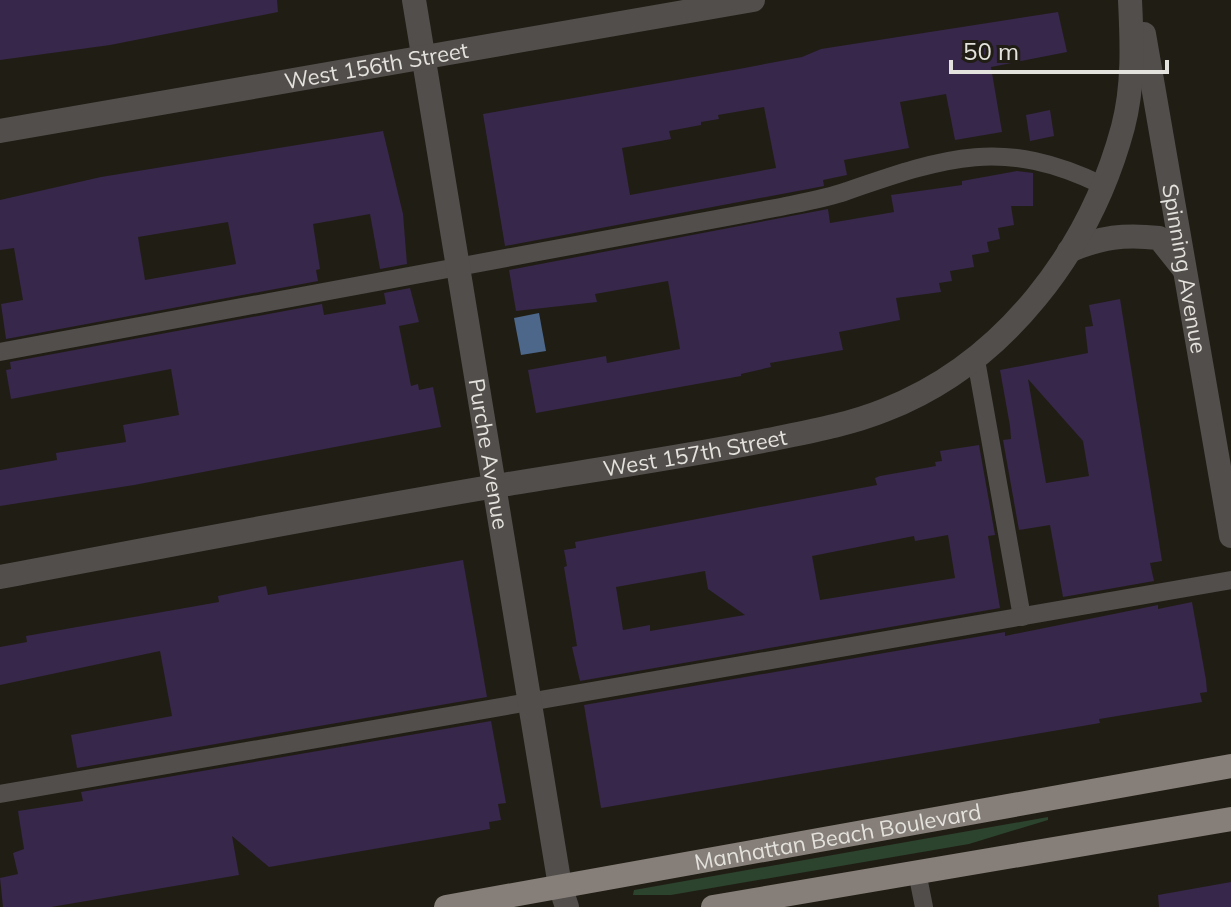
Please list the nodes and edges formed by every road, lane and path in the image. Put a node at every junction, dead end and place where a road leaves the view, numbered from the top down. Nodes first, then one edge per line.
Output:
1 (414, 0) edge
2 (753, 0) edge
3 (1130, 0) edge
4 (1139, 0) edge
5 (424, 58) junction
6 (0, 131) edge
7 (1102, 185) junction
8 (1069, 251) junction
9 (458, 267) junction
10 (1184, 270) junction
11 (0, 352) edge
12 (976, 360) junction
13 (494, 486) junction
14 (1231, 536) edge
15 (0, 577) edge
16 (1231, 580) edge
17 (1022, 617) junction
18 (530, 700) junction
19 (1231, 766) edge
20 (0, 794) edge
21 (1231, 819) edge
22 (917, 872) junction
23 (564, 896) edge
24 (446, 907) edge
25 (713, 907) edge
26 (924, 907) edge

1 - 5 street, Purche Avenue
2 - 5 street, West 156th Street
3 - 7 street, West 157th Street
4 - 10 street, Spinning Avenue
5 - 6 street, West 156th Street
5 - 9 street, Purche Avenue
7 - 8 street, West 157th Street
7 - 9 lane
8 - 10 street
8 - 12 street, West 157th Street
9 - 11 lane
9 - 13 street, Purche Avenue
10 - 14 street, Spinning Avenue
12 - 13 street, West 157th Street
12 - 17 lane
13 - 15 street, West 157th Street
13 - 18 street, Purche Avenue
16 - 17 lane
17 - 18 lane
18 - 20 lane
18 - 23 street, Purche Avenue
19 - 23 main road, Manhattan Beach Boulevard
21 - 22 main road
22 - 25 main road
22 - 26 lane
23 - 24 main road, Manhattan Beach Boulevard

